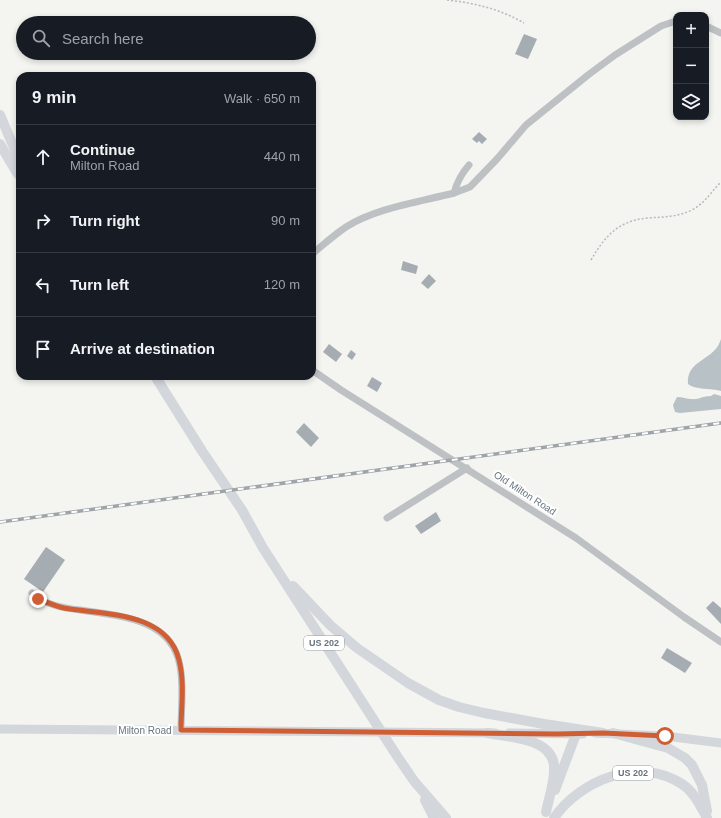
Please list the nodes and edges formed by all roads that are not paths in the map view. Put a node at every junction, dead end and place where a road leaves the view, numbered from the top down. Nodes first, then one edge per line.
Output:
1 (673, 22) edge
2 (709, 27) edge
3 (721, 33) edge
4 (0, 115) edge
5 (0, 144) edge
6 (16, 153) edge
7 (469, 165) dead end
8 (16, 172) edge
9 (454, 193) junction
10 (316, 251) edge
11 (316, 373) edge
12 (158, 380) edge
13 (467, 468) junction
14 (387, 518) dead end
15 (278, 571) junction
16 (32, 593) dead end
17 (721, 642) edge
18 (0, 729) edge
19 (181, 730) junction
20 (488, 733) junction
21 (608, 733) junction
22 (576, 734) junction
23 (721, 743) edge
24 (414, 780) junction
25 (548, 816) edge
26 (434, 818) edge
27 (446, 818) edge
28 (708, 818) edge

1 - 9 street
2 - 3 street
4 - 6 highway
5 - 8 highway
7 - 9 street
9 - 10 street
11 - 13 street, Old Milton Road
12 - 15 highway, US 202
13 - 14 street
13 - 17 street, Old Milton Road
15 - 21 highway
15 - 24 highway, US 202
16 - 19 street
18 - 19 main road, Milton Road
19 - 20 main road, Milton Road
20 - 22 main road, Milton Road
20 - 25 highway
21 - 22 main road, Milton Road
21 - 23 main road, Milton Road
21 - 28 highway
22 - 25 highway
24 - 26 highway, US 202
24 - 27 highway, US 202
25 - 28 highway, US 202

